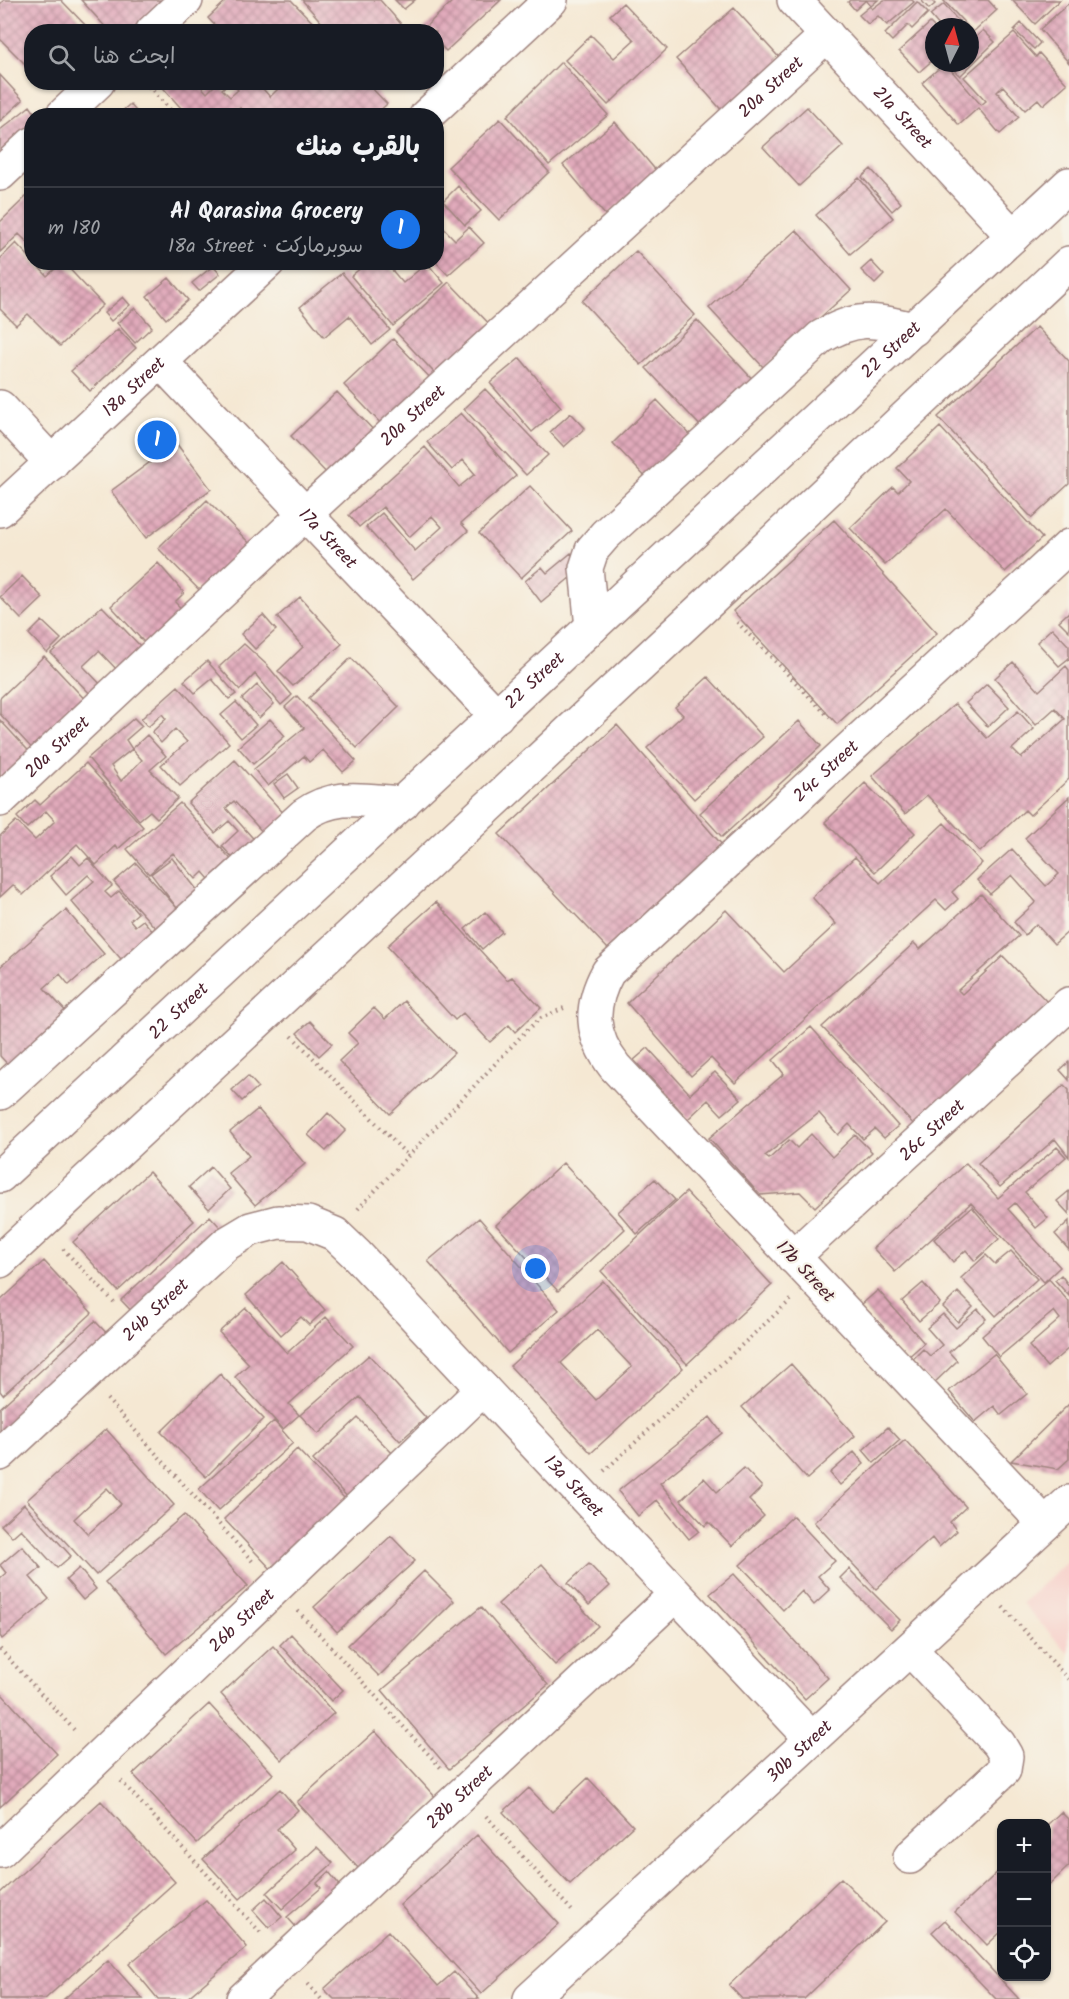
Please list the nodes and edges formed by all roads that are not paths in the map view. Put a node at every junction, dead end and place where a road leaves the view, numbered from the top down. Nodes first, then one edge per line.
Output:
1 (186, 0) edge
2 (551, 0) edge
3 (794, 0) edge
4 (160, 24) edge
5 (827, 35) junction
6 (90, 90) edge
7 (70, 108) edge
8 (435, 108) edge
9 (24, 152) edge
10 (0, 174) edge
11 (1069, 184) edge
12 (1013, 236) junction
13 (1069, 263) edge
14 (259, 270) edge
15 (914, 329) junction
16 (160, 362) junction
17 (0, 407) edge
18 (52, 463) junction
19 (0, 510) edge
20 (306, 513) junction
21 (1069, 546) edge
22 (592, 627) junction
23 (497, 716) junction
24 (0, 800) edge
25 (403, 803) junction
26 (1069, 1004) edge
27 (595, 1005) joint
28 (5, 1080) edge
29 (0, 1176) edge
30 (334, 1234) joint
31 (0, 1261) edge
32 (803, 1268) junction
33 (483, 1389) junction
34 (0, 1454) edge
35 (1069, 1502) edge
36 (1045, 1524) junction
37 (675, 1595) junction
38 (910, 1648) junction
39 (812, 1739) junction
40 (0, 1851) edge
41 (910, 1857) dead end
42 (243, 1999) edge
43 (530, 1999) edge

1 - 4 street
2 - 8 street
3 - 5 street, 21a Street
5 - 12 street, 21a Street
5 - 20 street, 20a Street
6 - 7 street
9 - 10 street
11 - 12 street, 22 Street
12 - 15 street, 22 Street
13 - 31 street
14 - 16 street, 18a Street
15 - 22 street, 22 Street
15 - 22 street
16 - 18 street, 18a Street
16 - 20 street, 17a Street
17 - 18 street
18 - 19 street, 18a Street
20 - 23 street, 17a Street
20 - 24 street, 20a Street
21 - 27 street, 24c Street
22 - 23 street, 22 Street
23 - 25 street, 22 Street
25 - 28 street
25 - 29 street, 22 Street
26 - 32 street, 26c Street
27 - 32 street, 17b Street
30 - 33 street, 13a Street
30 - 34 street, 24b Street
32 - 36 street, 17b Street
33 - 37 street, 13a Street
33 - 40 street, 26b Street
35 - 36 street, 30b Street
36 - 38 street, 30b Street
37 - 39 street, 13a Street
37 - 42 street, 28b Street
38 - 39 street, 30b Street
38 - 41 street
39 - 43 street, 30b Street

